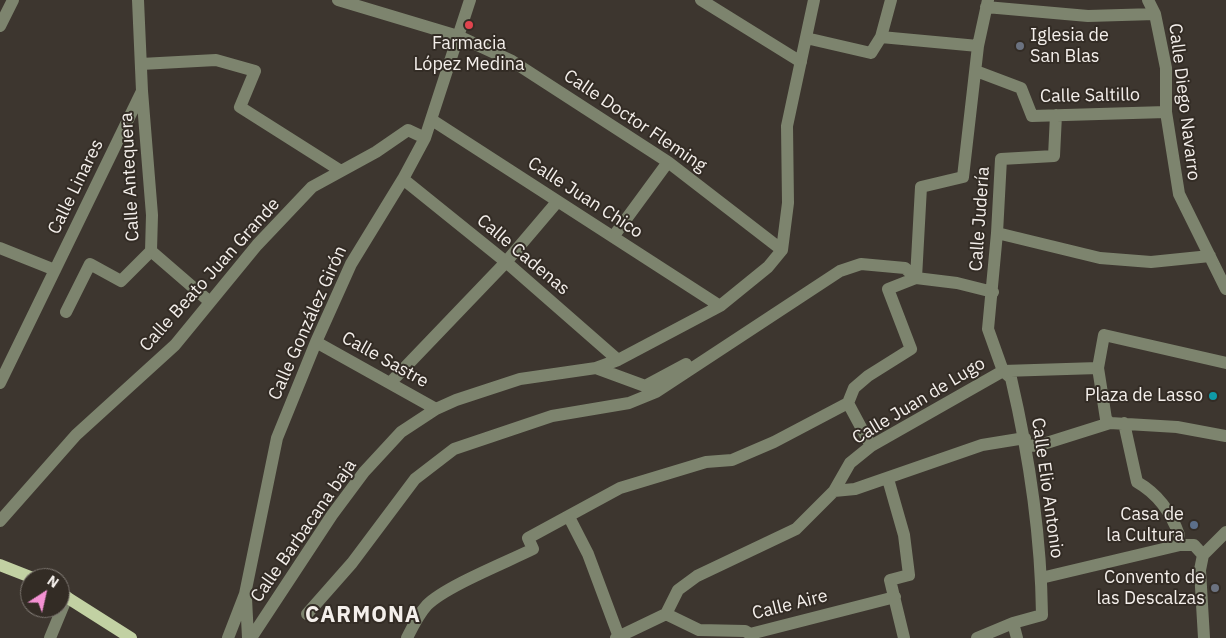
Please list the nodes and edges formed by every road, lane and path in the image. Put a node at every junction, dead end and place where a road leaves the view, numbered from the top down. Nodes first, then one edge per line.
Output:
1 (13, 0) edge
2 (138, 0) edge
3 (338, 0) edge
4 (470, 0) edge
5 (701, 0) edge
6 (814, 0) edge
7 (891, 0) edge
8 (1148, 0) edge
9 (987, 4) edge
10 (1155, 14) junction
11 (0, 26) edge
12 (458, 36) junction
13 (881, 37) junction
14 (806, 38) junction
15 (978, 46) junction
16 (801, 62) junction
17 (141, 64) junction
18 (976, 71) junction
19 (142, 91) junction
20 (1166, 112) junction
21 (1056, 115) junction
22 (432, 120) junction
23 (425, 138) junction
24 (668, 162) junction
25 (341, 171) junction
26 (403, 179) junction
27 (557, 202) junction
28 (997, 233) junction
29 (613, 237) junction
30 (0, 248) edge
31 (152, 250) junction
32 (782, 250) junction
33 (1210, 256) junction
34 (506, 262) junction
35 (56, 270) junction
36 (916, 278) junction
37 (1226, 289) edge
38 (993, 292) junction
39 (210, 302) junction
40 (720, 306) junction
41 (66, 312) dead end
42 (769, 318) junction
43 (316, 342) junction
44 (618, 360) junction
45 (1226, 363) edge
46 (596, 368) junction
47 (1098, 368) junction
48 (1003, 371) junction
49 (391, 382) junction
50 (0, 383) edge
51 (848, 403) junction
52 (436, 409) junction
53 (1110, 423) junction
54 (1124, 423) junction
55 (1226, 436) edge
56 (1026, 442) junction
57 (871, 446) junction
58 (888, 479) junction
59 (834, 491) junction
60 (569, 517) junction
61 (0, 521) edge
62 (1226, 532) edge
63 (1179, 535) dead end
64 (1203, 556) junction
65 (0, 565) edge
66 (20, 573) edge
67 (1041, 578) junction
68 (245, 594) junction
69 (895, 597) junction
70 (70, 599) edge
71 (307, 614) dead end
72 (666, 614) junction
73 (56, 618) edge
74 (1013, 623) junction
75 (776, 633) edge
76 (230, 634) edge
77 (617, 637) edge
78 (50, 638) edge
79 (131, 638) edge
80 (250, 638) edge
81 (407, 638) edge
82 (904, 638) edge
83 (977, 638) edge
84 (1017, 638) edge
85 (1204, 638) edge

1 - 11 street
2 - 17 street, Calle Antequera
3 - 12 street, Calle Doctor Fleming
4 - 12 street, Calle González Girón
5 - 16 street
6 - 14 street
7 - 13 street
8 - 10 street, Calle Diego Navarro
9 - 10 street
9 - 15 street
10 - 20 street, Calle Diego Navarro
12 - 22 street, Calle González Girón
12 - 24 street, Calle Doctor Fleming
13 - 14 street
13 - 15 street
14 - 16 street
15 - 18 street
16 - 32 street
17 - 19 street, Calle Antequera
17 - 25 street
18 - 21 street, Calle Saltillo
18 - 36 street
19 - 31 street, Calle Antequera
19 - 35 street, Calle Linares
20 - 21 street, Calle Saltillo
20 - 33 street, Calle Diego Navarro
21 - 28 street, Calle Judería
22 - 23 street, Calle González Girón
22 - 27 street, Calle Juan Chico
23 - 25 street, Calle Beato Juan Grande
23 - 26 street, Calle González Girón
24 - 29 street
24 - 32 street, Calle Doctor Fleming
25 - 39 street, Calle Beato Juan Grande
26 - 34 street, Calle Cadenas
26 - 43 street, Calle González Girón
27 - 29 street, Calle Juan Chico
27 - 34 street
28 - 33 street
28 - 38 street, Calle Judería
29 - 40 street, Calle Juan Chico
30 - 35 street
31 - 39 street
31 - 41 street, Calle Antequera
32 - 40 street, Calle Barbacana baja
33 - 37 street, Calle Diego Navarro
34 - 44 street, Calle Cadenas
34 - 49 street
35 - 50 street, Calle Linares
36 - 38 street
36 - 42 street
36 - 51 street
38 - 48 street, Calle Judería
39 - 61 street, Calle Beato Juan Grande
40 - 44 street, Calle Barbacana baja
42 - 46 street
42 - 71 street
43 - 49 street, Calle Sastre
43 - 68 street, Calle González Girón
44 - 46 street, Calle Barbacana baja
45 - 47 street
46 - 52 street, Calle Barbacana baja
47 - 48 street, Calle Juan de Lugo
47 - 53 street
48 - 56 street, Calle Elio Antonio
48 - 57 street, Calle Juan de Lugo
49 - 52 street, Calle Sastre
51 - 57 street
51 - 60 street
52 - 80 street, Calle Barbacana baja
53 - 54 street
53 - 56 street
54 - 55 street
54 - 63 street
56 - 58 street
56 - 67 street, Calle Elio Antonio
57 - 59 street, Calle Juan de Lugo
58 - 59 street
58 - 69 street
59 - 72 street, Calle Juan de Lugo
60 - 77 street
60 - 81 street
62 - 64 street
64 - 67 street
64 - 85 street
65 - 66 main road
67 - 74 street, Calle Elio Antonio
68 - 76 street, Calle González Girón
68 - 80 street
69 - 75 street, Calle Aire
69 - 82 street
70 - 79 main road
72 - 75 street, Calle Aire
72 - 77 street
73 - 78 street
74 - 83 street
74 - 84 street

